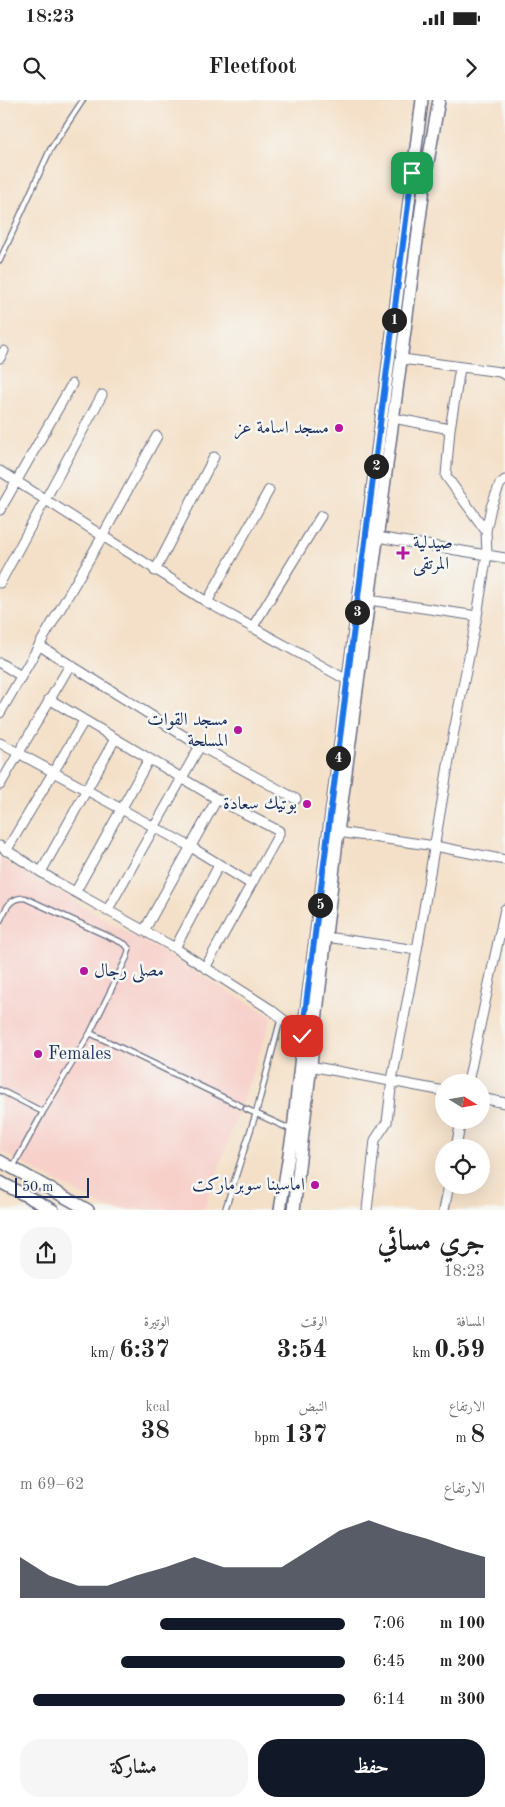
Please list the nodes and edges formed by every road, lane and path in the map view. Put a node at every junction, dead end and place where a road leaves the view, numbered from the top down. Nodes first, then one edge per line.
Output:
1 (83, 100) edge
2 (422, 100) edge
3 (439, 100) edge
4 (405, 235) junction
5 (417, 237) junction
6 (0, 260) edge
7 (402, 359) junction
8 (460, 368) junction
9 (505, 375) edge
10 (72, 384) dead end
11 (391, 393) junction
12 (102, 395) dead end
13 (393, 418) junction
14 (450, 429) junction
15 (157, 436) dead end
16 (214, 457) dead end
17 (0, 471) edge
18 (16, 480) junction
19 (505, 480) edge
20 (268, 490) dead end
21 (46, 500) junction
22 (0, 510) edge
23 (321, 516) dead end
24 (486, 531) junction
25 (377, 536) junction
26 (102, 537) junction
27 (487, 554) junction
28 (505, 558) edge
29 (155, 571) junction
30 (0, 583) edge
31 (369, 600) junction
32 (207, 602) junction
33 (477, 616) junction
34 (252, 628) junction
35 (40, 646) junction
36 (0, 663) edge
37 (70, 665) junction
38 (21, 676) junction
39 (352, 681) junction
40 (49, 699) junction
41 (0, 713) edge
42 (84, 721) junction
43 (115, 739) junction
44 (0, 743) edge
45 (200, 746) junction
46 (17, 752) junction
47 (149, 759) junction
48 (54, 772) junction
49 (180, 777) junction
50 (0, 785) edge
51 (86, 790) junction
52 (218, 799) junction
53 (296, 799) dead end
54 (120, 808) junction
55 (154, 827) junction
56 (338, 832) junction
57 (434, 846) junction
58 (191, 847) junction
59 (3, 849) edge
60 (505, 860) edge
61 (219, 865) junction
62 (41, 872) junction
63 (251, 884) junction
64 (76, 891) junction
65 (505, 909) edge
66 (107, 911) junction
67 (0, 921) edge
68 (144, 931) junction
69 (326, 937) junction
70 (175, 948) junction
71 (501, 948) edge
72 (417, 950) junction
73 (205, 968) junction
74 (281, 1018) junction
75 (90, 1032) junction
76 (308, 1038) junction
77 (310, 1066) junction
78 (470, 1074) edge
79 (392, 1080) junction
80 (435, 1089) edge
81 (0, 1090) edge
82 (490, 1100) edge
83 (505, 1102) edge
84 (241, 1106) dead end
85 (246, 1108) dead end
86 (43, 1112) junction
87 (256, 1113) junction
88 (293, 1130) junction
89 (0, 1161) edge
90 (13, 1167) junction
91 (0, 1182) edge
92 (447, 1194) edge
93 (53, 1210) edge
94 (88, 1210) edge
95 (224, 1210) edge
96 (280, 1210) edge
97 (294, 1210) edge
98 (367, 1210) edge
99 (444, 1210) edge

1 - 6 lane
2 - 4 main road
3 - 5 main road
4 - 5 main road
4 - 11 main road
5 - 7 main road
7 - 8 street
7 - 11 main road
8 - 9 street
8 - 14 street
10 - 18 street
11 - 13 main road
11 - 39 main road
12 - 21 street
13 - 14 street
13 - 25 main road
14 - 24 street
15 - 26 street
16 - 29 street
17 - 18 street
18 - 21 street
18 - 22 street
19 - 24 street
20 - 32 street
21 - 26 street
21 - 30 street
23 - 34 street
24 - 27 street
25 - 27 street
25 - 31 main road
26 - 29 street
26 - 35 street
27 - 28 street
27 - 33 street
29 - 32 street
31 - 33 street
31 - 39 main road
32 - 34 street
33 - 57 street
34 - 39 street
35 - 37 street
35 - 38 street
36 - 38 street
37 - 40 street
37 - 45 street
38 - 41 street
39 - 56 main road
39 - 76 main road
40 - 42 street
40 - 46 street
42 - 43 street
42 - 48 street
43 - 47 street
43 - 51 street
44 - 46 street
45 - 49 street
45 - 53 street
46 - 48 street
46 - 50 street
47 - 49 street
47 - 54 street
48 - 51 street
48 - 59 street
49 - 52 street
49 - 55 street
51 - 54 street
51 - 62 street
52 - 58 street
52 - 63 street
54 - 55 street
54 - 64 street
55 - 58 street
55 - 66 street
56 - 57 street
56 - 69 main road
57 - 60 street
57 - 72 street
58 - 61 street
58 - 68 street
59 - 62 street
61 - 63 street
61 - 70 street
62 - 64 street
63 - 73 street
64 - 66 street
65 - 71 street
66 - 68 street
67 - 75 lane
68 - 70 street
69 - 72 street
69 - 76 main road
70 - 73 street
71 - 78 street
72 - 79 street
73 - 74 street
74 - 76 street
74 - 87 lane
75 - 84 lane
75 - 86 lane
76 - 77 main road
76 - 88 main road
77 - 79 street
77 - 97 main road
79 - 80 street
79 - 98 street
81 - 86 lane
82 - 83 street
85 - 87 lane
86 - 90 lane
87 - 88 lane
87 - 95 lane
88 - 96 main road
89 - 90 main road
90 - 94 main road
91 - 93 main road
92 - 99 street

